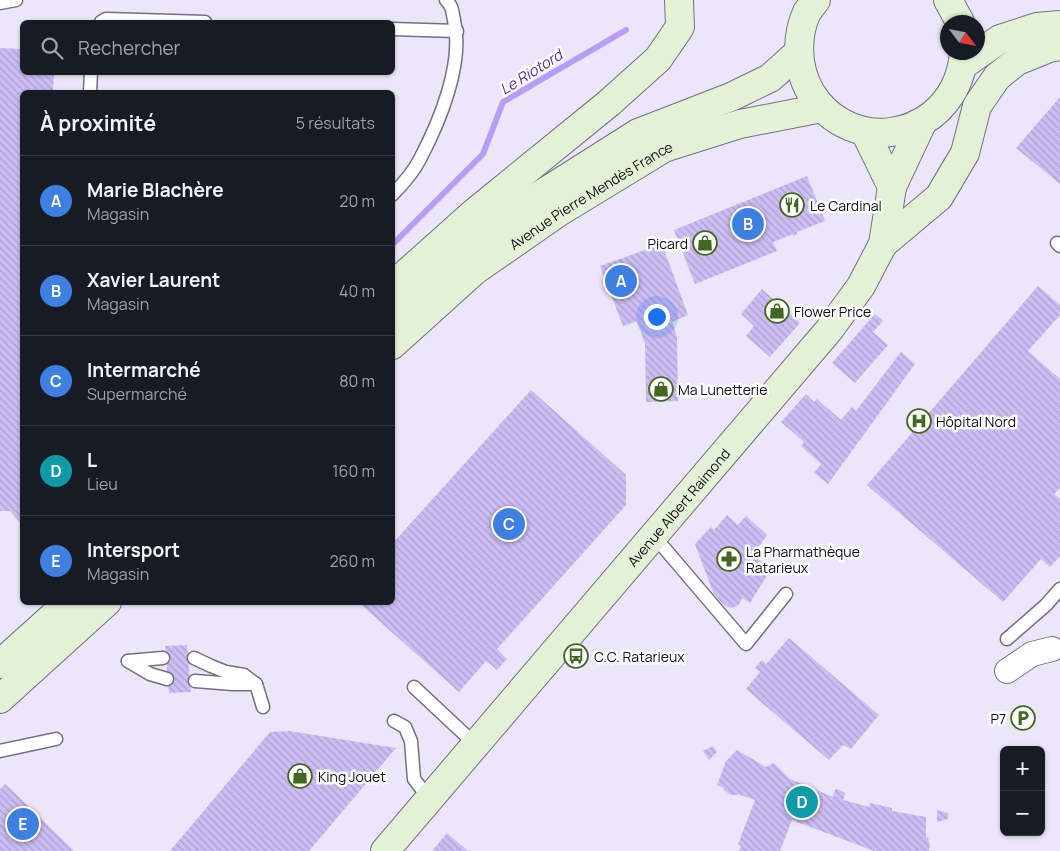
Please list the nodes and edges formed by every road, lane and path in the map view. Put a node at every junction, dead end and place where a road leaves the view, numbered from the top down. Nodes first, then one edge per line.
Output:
1 (16, 0) edge
2 (446, 0) edge
3 (679, 0) edge
4 (0, 4) edge
5 (807, 4) edge
6 (104, 20) edge
7 (139, 20) edge
8 (1060, 25) edge
9 (395, 29) edge
10 (457, 31) junction
11 (1060, 46) edge
12 (985, 48) edge
13 (799, 52) junction
14 (964, 60) edge
15 (91, 75) edge
16 (90, 90) edge
17 (822, 108) junction
18 (922, 123) junction
19 (865, 132) junction
20 (892, 187) junction
21 (395, 192) edge
22 (883, 244) junction
23 (453, 260) junction
24 (397, 277) edge
25 (395, 309) edge
26 (395, 342) edge
27 (654, 536) junction
28 (1060, 589) edge
29 (786, 594) dead end
30 (66, 605) edge
31 (104, 605) edge
32 (1007, 639) dead end
33 (1052, 649) dead end
34 (163, 658) dead end
35 (194, 658) dead end
36 (0, 664) edge
37 (1007, 671) dead end
38 (168, 679) dead end
39 (196, 681) dead end
40 (256, 684) junction
41 (414, 687) dead end
42 (0, 699) edge
43 (262, 707) dead end
44 (394, 721) dead end
45 (56, 739) dead end
46 (476, 745) junction
47 (0, 751) edge
48 (429, 800) junction
49 (385, 851) edge

1 - 4 lane
2 - 10 lane
3 - 24 main road
5 - 13 main road
6 - 7 lane
8 - 12 main road
9 - 10 lane
10 - 21 lane
11 - 22 main road
13 - 17 main road
13 - 23 main road, Avenue Pierre Mendès France
14 - 18 main road
15 - 16 lane
17 - 19 main road
17 - 26 main road, Avenue Pierre Mendès France
18 - 19 main road
18 - 20 main road, Avenue Albert Raimond
19 - 20 main road
20 - 22 main road, Avenue Albert Raimond
22 - 27 main road, Avenue Albert Raimond
23 - 24 lane
23 - 25 main road, Avenue Pierre Mendès France
27 - 29 lane
27 - 46 main road, Avenue Albert Raimond
28 - 32 lane
30 - 36 main road
31 - 42 main road
33 - 37 street
34 - 38 lane
35 - 40 lane
39 - 40 lane
40 - 43 lane
41 - 46 lane
44 - 48 lane
45 - 47 lane
46 - 48 main road, Avenue Albert Raimond
48 - 49 main road, Avenue Albert Raimond

